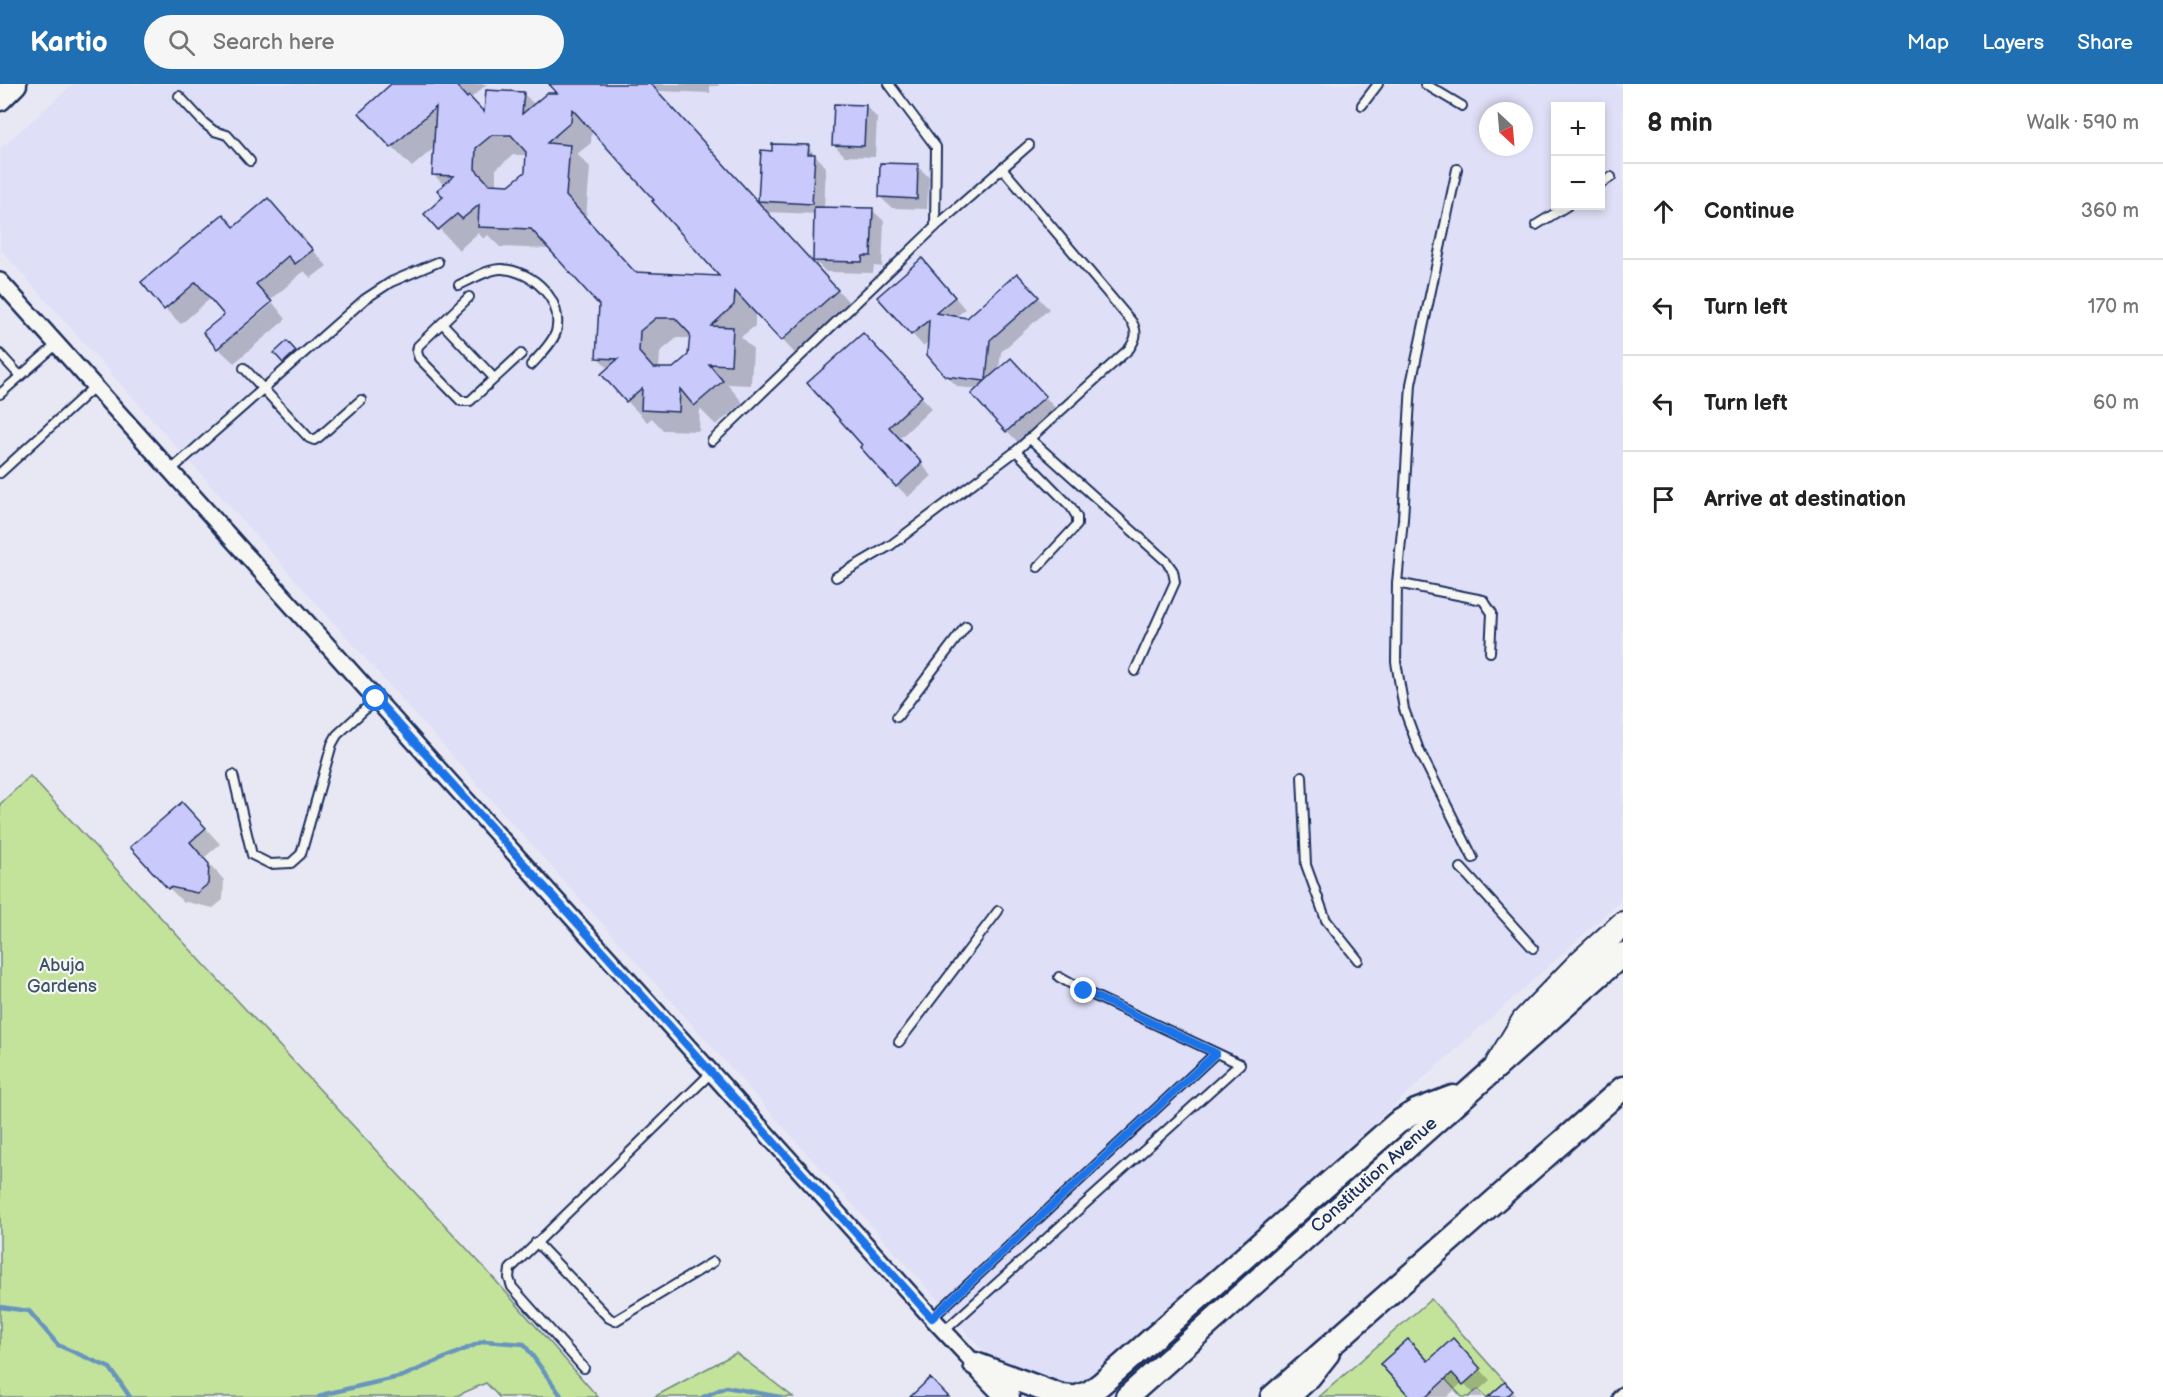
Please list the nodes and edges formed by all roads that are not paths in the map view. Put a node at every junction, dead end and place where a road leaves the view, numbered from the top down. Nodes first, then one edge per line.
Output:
1 (15, 84) edge
2 (889, 84) edge
3 (899, 84) edge
4 (1378, 84) edge
5 (1425, 84) edge
6 (897, 93) junction
7 (180, 96) dead end
8 (0, 99) edge
9 (1362, 105) dead end
10 (1462, 106) dead end
11 (1029, 145) dead end
12 (250, 161) dead end
13 (1002, 168) junction
14 (1457, 169) dead end
15 (1611, 177) dead end
16 (1605, 181) edge
17 (1560, 210) edge
18 (1536, 225) dead end
19 (935, 227) junction
20 (438, 262) dead end
21 (0, 280) edge
22 (459, 285) dead end
23 (469, 297) dead end
24 (442, 323) junction
25 (57, 344) junction
26 (0, 354) edge
27 (521, 354) dead end
28 (531, 365) dead end
29 (244, 368) dead end
30 (20, 376) junction
31 (494, 378) junction
32 (95, 386) junction
33 (264, 388) junction
34 (0, 394) edge
35 (361, 400) dead end
36 (1029, 438) junction
37 (712, 441) dead end
38 (1016, 450) junction
39 (171, 470) junction
40 (0, 473) edge
41 (1038, 567) dead end
42 (836, 577) dead end
43 (1396, 584) junction
44 (966, 626) dead end
45 (1490, 652) dead end
46 (1135, 671) dead end
47 (376, 699) junction
48 (897, 717) dead end
49 (233, 775) dead end
50 (1302, 776) dead end
51 (1473, 858) dead end
52 (1461, 868) dead end
53 (998, 911) dead end
54 (1623, 924) edge
55 (1533, 948) dead end
56 (1623, 954) edge
57 (1358, 960) dead end
58 (1059, 977) dead end
59 (899, 1042) dead end
60 (1216, 1053) junction
61 (1498, 1064) junction
62 (712, 1072) junction
63 (1623, 1088) edge
64 (1466, 1093) junction
65 (536, 1242) junction
66 (713, 1262) dead end
67 (932, 1318) junction
68 (1354, 1326) junction
69 (944, 1331) junction
70 (975, 1364) junction
71 (584, 1368) dead end
72 (1008, 1397) edge
73 (1071, 1397) edge
74 (1077, 1397) edge
75 (1127, 1397) edge
76 (1272, 1397) edge
77 (1293, 1397) edge

1 - 8 main road
2 - 6 lane
3 - 6 lane
4 - 9 lane
5 - 10 lane
6 - 19 lane
7 - 12 lane
11 - 13 lane
13 - 19 lane
13 - 36 lane
14 - 43 lane
15 - 16 lane
17 - 18 lane
19 - 37 lane
20 - 33 lane
21 - 25 street
22 - 28 lane
23 - 24 lane
24 - 31 lane
24 - 31 lane
25 - 30 lane
25 - 32 street
26 - 30 lane
27 - 31 lane
29 - 33 lane
30 - 34 lane
32 - 39 street
32 - 40 lane
33 - 35 lane
33 - 39 lane
36 - 38 lane
36 - 46 lane
38 - 41 lane
38 - 42 lane
39 - 47 street
43 - 45 lane
43 - 51 lane
44 - 48 lane
47 - 49 lane
47 - 62 street
50 - 57 lane
52 - 55 lane
53 - 59 lane
54 - 61 highway
56 - 61 main road, Constitution Avenue
58 - 60 lane
60 - 67 lane
60 - 69 lane
61 - 64 main road, Constitution Avenue
62 - 65 lane
62 - 67 street
63 - 68 main road
64 - 74 main road
64 - 75 main road, Constitution Avenue
65 - 66 lane
65 - 71 lane
67 - 69 street
68 - 76 main road
68 - 77 street
69 - 70 street
70 - 72 main road
70 - 73 main road

